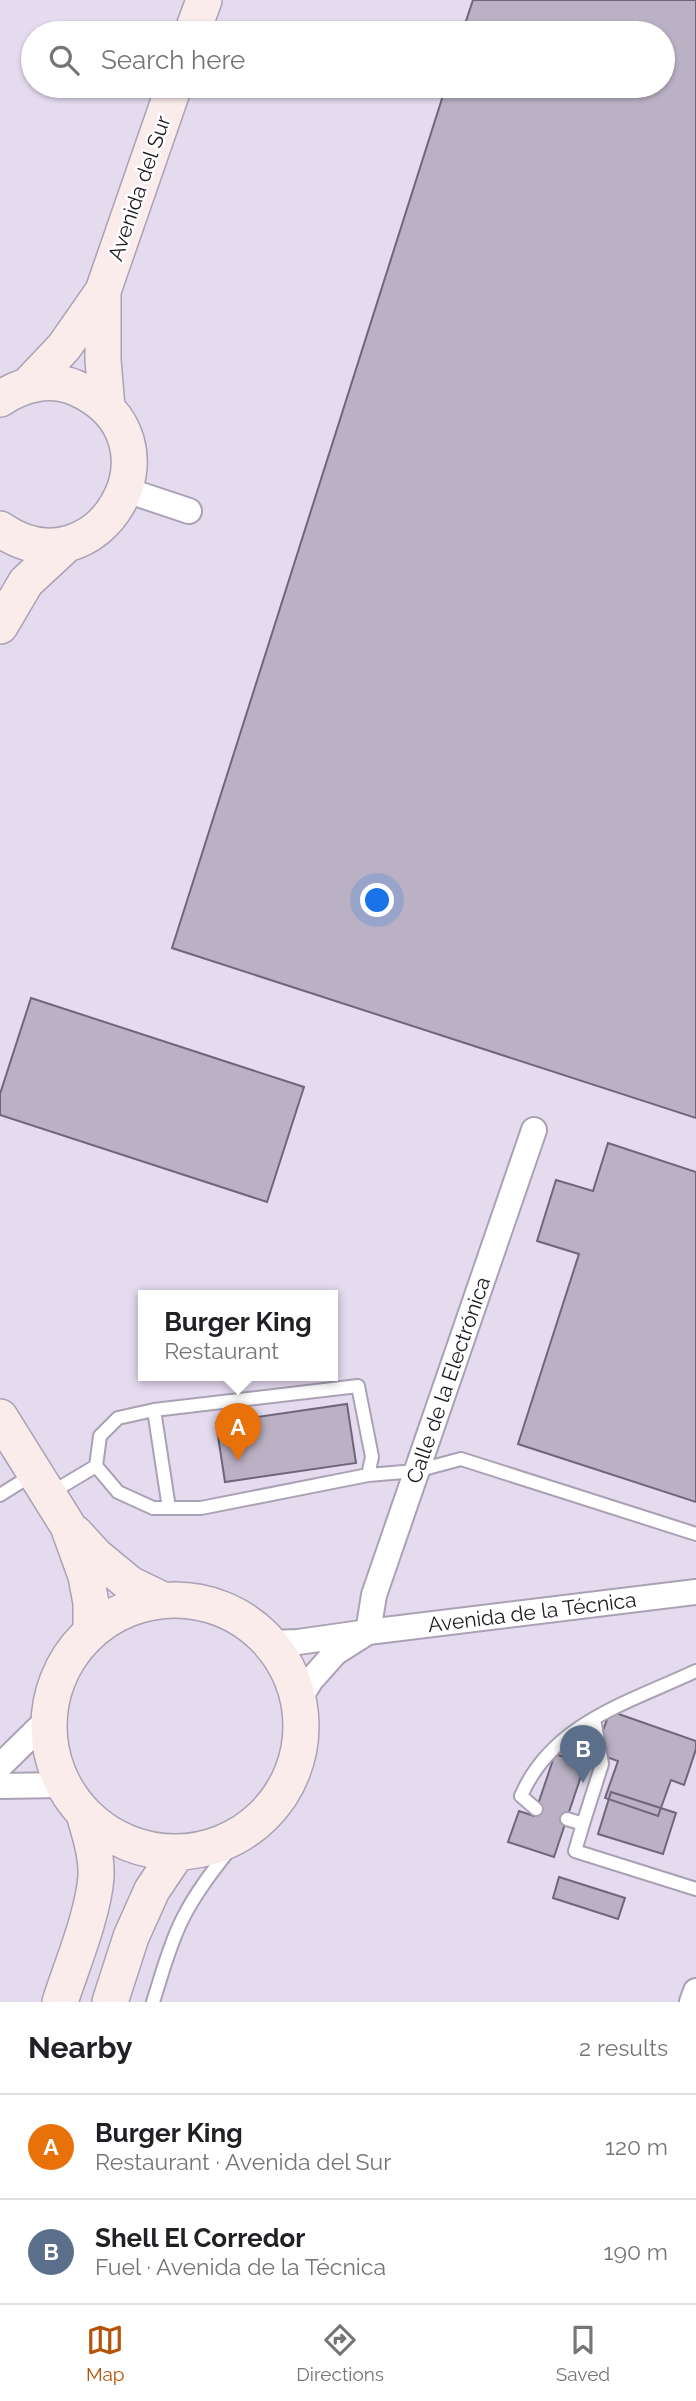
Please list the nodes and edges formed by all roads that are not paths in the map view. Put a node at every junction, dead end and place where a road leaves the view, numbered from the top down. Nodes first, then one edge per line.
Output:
1 (204, 0) edge
2 (196, 21) edge
3 (170, 98) edge
4 (103, 291) junction
5 (10, 391) edge
6 (107, 408) junction
7 (126, 490) junction
8 (189, 511) dead end
9 (0, 528) edge
10 (67, 544) junction
11 (0, 626) edge
12 (534, 1130) dead end
13 (154, 1410) junction
14 (0, 1417) edge
15 (96, 1466) junction
16 (416, 1471) junction
17 (368, 1475) junction
18 (42, 1484) junction
19 (0, 1495) edge
20 (169, 1508) junction
21 (68, 1526) junction
22 (696, 1534) edge
23 (696, 1592) edge
24 (163, 1600) junction
25 (91, 1631) junction
26 (369, 1632) junction
27 (271, 1643) junction
28 (696, 1671) edge
29 (299, 1699) junction
30 (49, 1718) junction
31 (594, 1719) junction
32 (0, 1766) edge
33 (63, 1785) junction
34 (0, 1786) edge
35 (536, 1809) dead end
36 (84, 1814) junction
37 (567, 1819) dead end
38 (583, 1824) junction
39 (241, 1835) junction
40 (177, 1853) junction
41 (696, 1889) edge
42 (696, 1991) edge
43 (60, 2002) edge
44 (110, 2002) edge
45 (153, 2002) edge
46 (692, 2002) edge

1 - 2 street
3 - 4 street, Avenida del Sur
4 - 5 street, Avenida del Sur
4 - 6 street, Avenida del Sur
5 - 6 street
6 - 7 street
7 - 8 street
7 - 10 street
9 - 10 street
10 - 11 street
12 - 16 street, Calle de la Electrónica
13 - 15 lane
13 - 17 lane
13 - 20 lane
14 - 18 street
15 - 18 lane
15 - 20 lane
16 - 17 lane
16 - 22 lane
16 - 26 street, Calle de la Electrónica
17 - 20 lane
18 - 19 lane
18 - 21 street
21 - 24 street
21 - 25 street
23 - 26 street, Avenida de la Técnica
24 - 25 street
24 - 27 street
25 - 30 street
26 - 27 street, Avenida de la Técnica
26 - 29 street, Avenida de la Técnica
27 - 29 street
28 - 31 lane
29 - 39 street
30 - 32 street
30 - 33 street
31 - 35 lane
31 - 38 lane
33 - 34 street
33 - 36 street
36 - 40 street
36 - 43 street
37 - 38 lane
38 - 41 lane
39 - 40 street
39 - 45 lane
40 - 44 street
42 - 46 street

